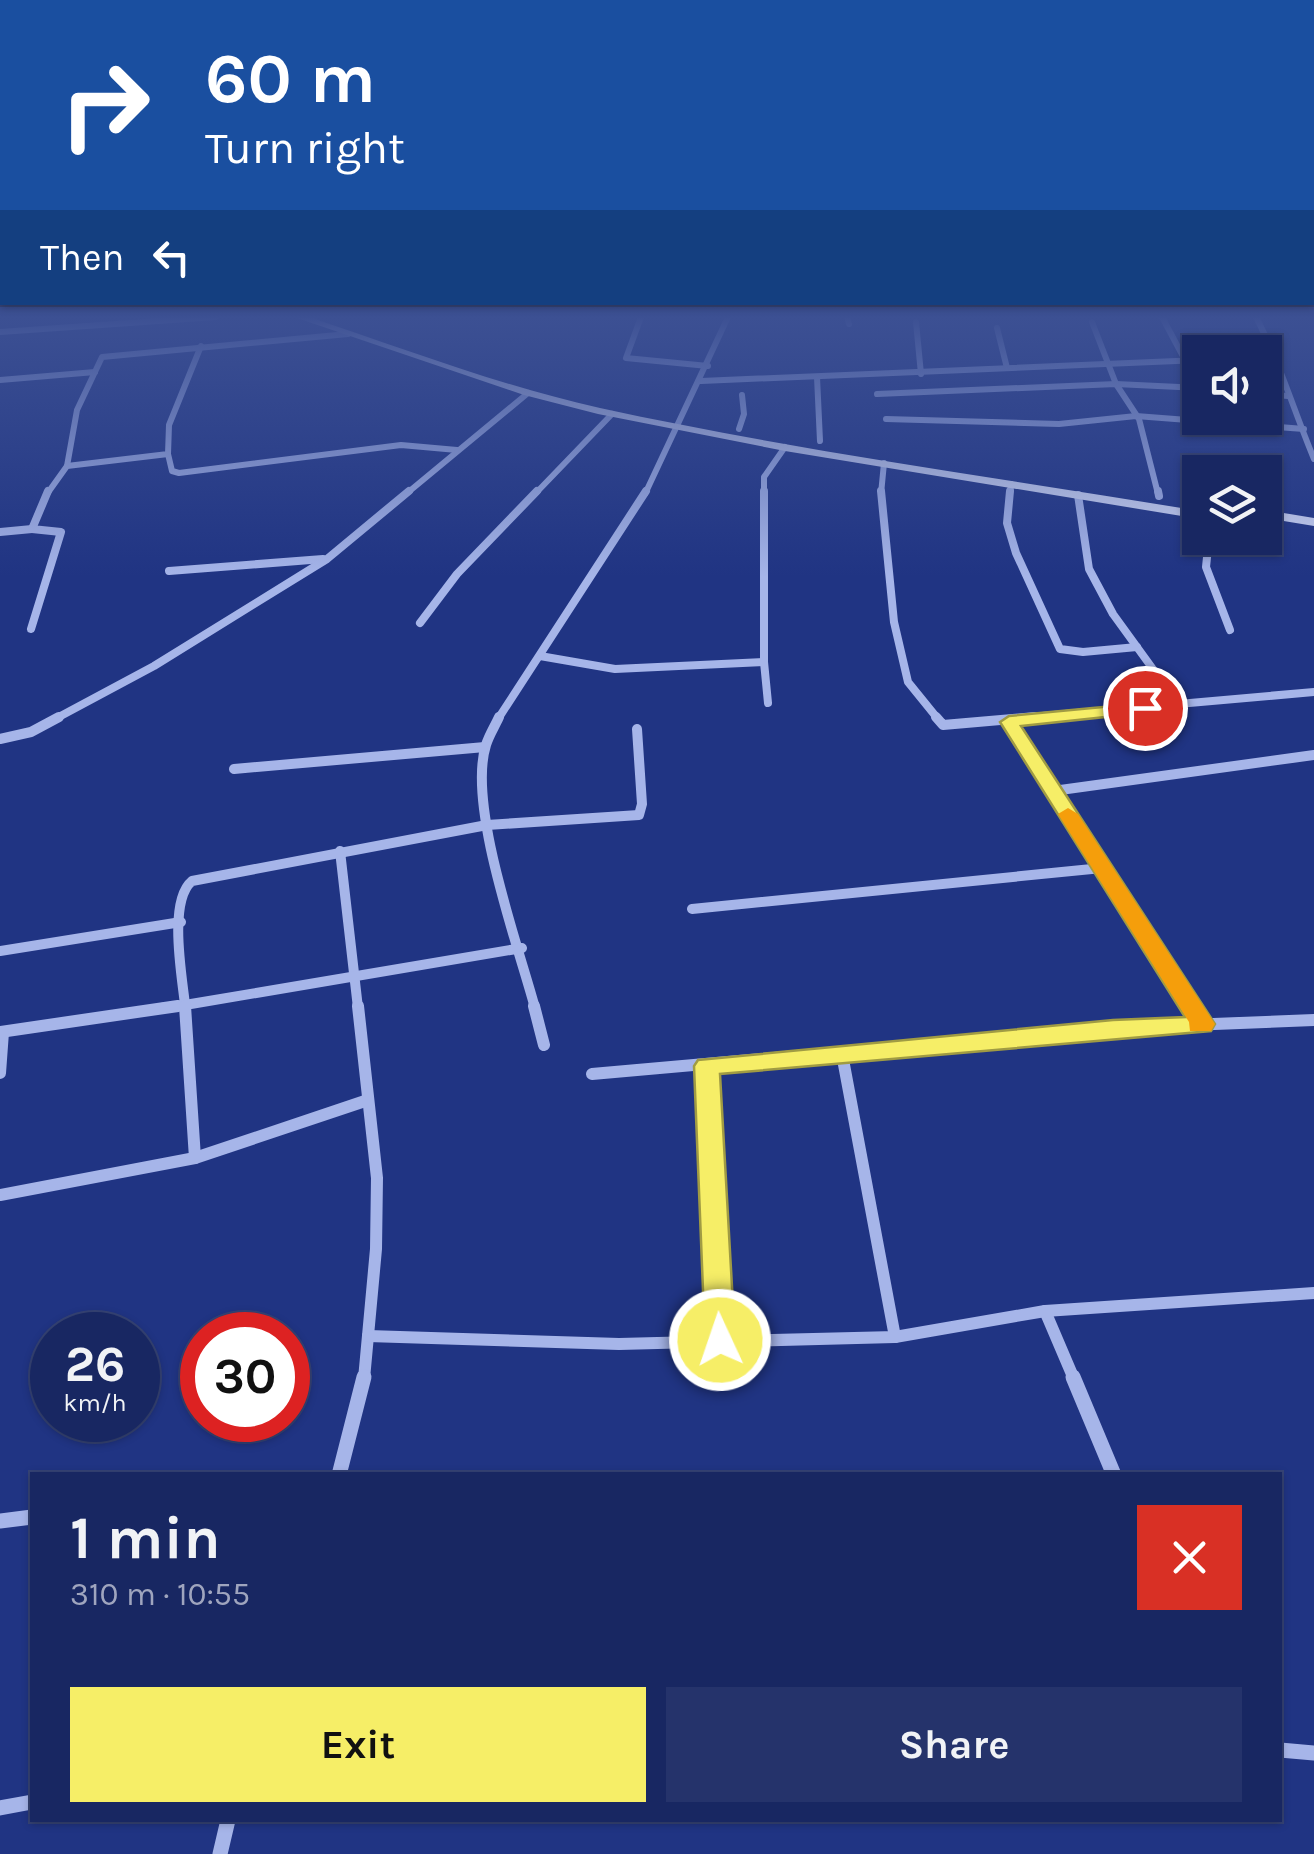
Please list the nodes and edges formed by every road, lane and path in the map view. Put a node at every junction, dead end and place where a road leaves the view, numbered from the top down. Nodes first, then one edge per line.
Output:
1 (80, 404) edge
2 (177, 404) edge
3 (515, 404) edge
4 (570, 404) edge
5 (599, 404) edge
6 (689, 404) edge
7 (743, 404) edge
8 (818, 404) edge
9 (1128, 404) edge
10 (1292, 404) edge
11 (612, 414) junction
12 (1136, 416) junction
13 (886, 419) dead end
14 (679, 424) junction
15 (739, 429) junction
16 (1304, 430) junction
17 (820, 441) junction
18 (785, 446) junction
19 (457, 450) junction
20 (168, 454) junction
21 (1314, 460) edge
22 (884, 463) junction
23 (67, 466) junction
24 (1011, 484) junction
25 (1078, 495) junction
26 (1159, 496) junction
27 (1182, 500) edge
28 (1182, 513) edge
29 (1282, 517) edge
30 (1314, 522) edge
31 (32, 529) junction
32 (1282, 529) edge
33 (0, 532) edge
34 (1314, 534) edge
35 (1207, 555) edge
36 (327, 558) junction
37 (169, 570) dead end
38 (420, 623) dead end
39 (31, 629) dead end
40 (1230, 630) dead end
41 (1137, 646) junction
42 (540, 656) junction
43 (764, 662) junction
44 (1314, 692) edge
45 (768, 702) dead end
46 (1179, 705) junction
47 (1009, 722) junction
48 (637, 729) dead end
49 (0, 739) edge
50 (486, 747) junction
51 (1314, 755) edge
52 (234, 769) dead end
53 (1053, 791) junction
54 (487, 825) junction
55 (340, 851) junction
56 (1102, 868) junction
57 (692, 909) dead end
58 (181, 922) junction
59 (522, 948) junction
60 (0, 951) edge
61 (353, 976) junction
62 (185, 1005) junction
63 (1314, 1020) edge
64 (1203, 1024) junction
65 (2, 1032) edge
66 (544, 1045) dead end
67 (842, 1054) junction
68 (707, 1066) junction
69 (0, 1072) edge
70 (592, 1074) dead end
71 (368, 1100) junction
72 (196, 1158) junction
73 (0, 1194) edge
74 (1314, 1293) edge
75 (1046, 1311) junction
76 (368, 1336) junction
77 (895, 1338) junction
78 (720, 1340) junction
79 (340, 1472) edge
80 (1113, 1472) edge
81 (30, 1517) edge
82 (0, 1521) edge
83 (1282, 1750) edge
84 (1314, 1752) edge
85 (30, 1802) edge
86 (0, 1808) edge
87 (228, 1822) edge
88 (220, 1854) edge

1 - 23 street
2 - 20 street
3 - 19 street
4 - 11 street
5 - 14 street
6 - 14 street
7 - 15 street
8 - 17 street
9 - 12 street
10 - 16 street
11 - 14 street
11 - 38 street
12 - 13 street
12 - 16 street
12 - 26 street
14 - 15 street
14 - 18 street
14 - 42 street
15 - 17 street
16 - 21 street
17 - 26 street
18 - 22 street
18 - 43 street
19 - 20 street
19 - 36 street
20 - 23 street
22 - 24 street
22 - 47 street
23 - 31 street
24 - 25 street
24 - 41 street
25 - 28 street
25 - 41 street
26 - 27 street
29 - 30 street
31 - 33 street
31 - 39 street
32 - 34 street
35 - 40 street
36 - 37 street
36 - 49 street
41 - 46 street
42 - 43 street
42 - 50 street
43 - 45 street
44 - 46 street
46 - 47 street
47 - 53 street
48 - 54 street
50 - 52 street
50 - 54 street
51 - 53 street
53 - 56 street
54 - 55 street
54 - 59 street
55 - 58 street
55 - 61 street
56 - 57 street
56 - 64 street
58 - 60 street
58 - 62 street
59 - 61 street
59 - 66 street
61 - 62 street
61 - 71 street
62 - 65 street
62 - 72 street
63 - 64 street
64 - 67 street
65 - 69 street
67 - 68 street
67 - 77 street
68 - 70 street
68 - 78 street
71 - 72 street
71 - 76 street
72 - 73 street
74 - 75 street
75 - 77 street
75 - 80 street
76 - 78 street
76 - 79 street
77 - 78 street
81 - 82 street
83 - 84 street
85 - 86 street
87 - 88 street

